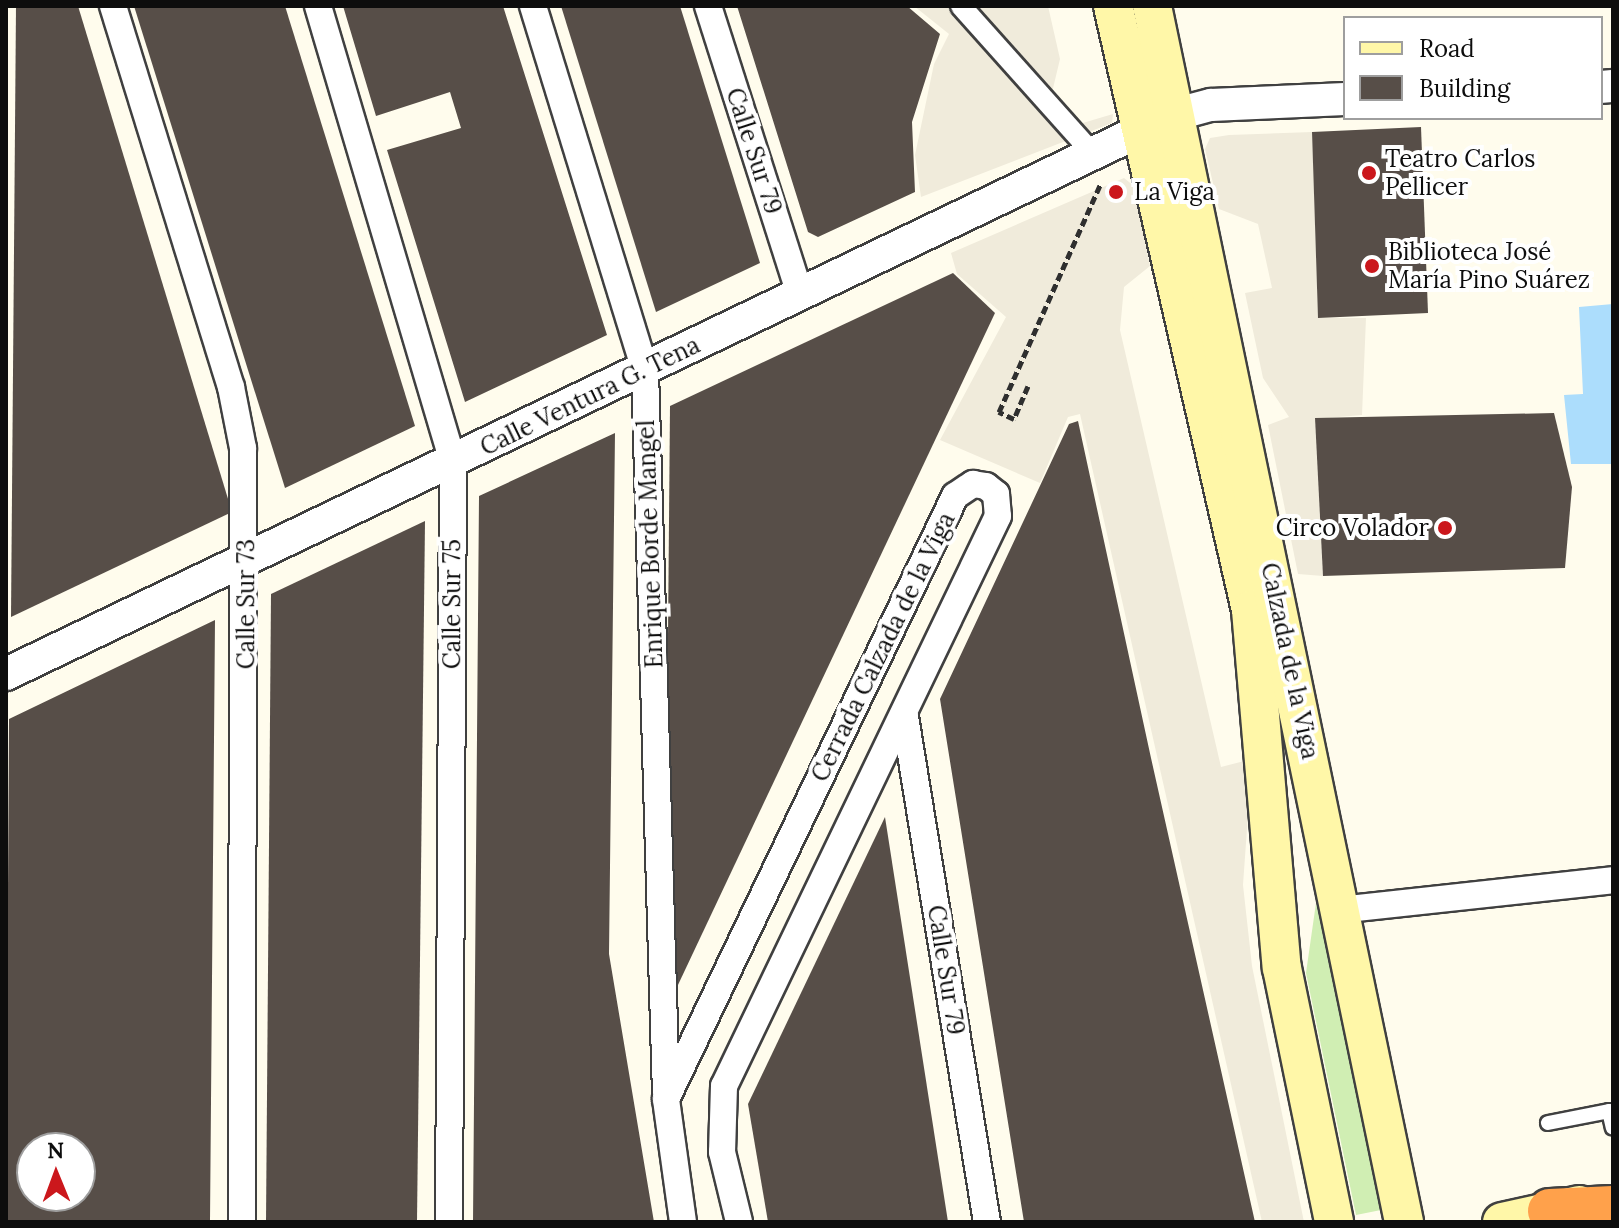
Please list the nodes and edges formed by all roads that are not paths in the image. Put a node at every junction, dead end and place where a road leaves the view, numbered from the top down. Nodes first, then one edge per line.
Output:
1 (113, 6) edge
2 (318, 6) edge
3 (533, 6) edge
4 (708, 6) edge
5 (961, 6) edge
6 (1113, 6) edge
7 (1152, 6) edge
8 (1343, 99) edge
9 (1158, 123) junction
10 (1094, 155) junction
11 (800, 295) junction
12 (645, 370) junction
13 (453, 462) junction
14 (248, 561) junction
15 (6, 674) edge
16 (1295, 680) junction
17 (905, 717) junction
18 (1270, 808) junction
19 (1613, 880) edge
20 (1339, 910) junction
21 (666, 1099) junction
22 (1548, 1123) dead end
23 (1613, 1128) edge
24 (1613, 1198) edge
25 (1613, 1208) edge
26 (1550, 1211) junction
27 (242, 1222) edge
28 (449, 1222) edge
29 (683, 1222) edge
30 (739, 1222) edge
31 (987, 1222) edge
32 (1334, 1222) edge
33 (1404, 1222) edge
34 (1502, 1222) edge

1 - 14 street, Calle Sur 73
2 - 13 street, Calle Sur 75
3 - 12 street, Enrique Borde Mangel
4 - 11 street, Calle Sur 79
5 - 10 street
6 - 9 main road, Calzada de la Viga
7 - 9 main road, Calzada de la Viga
8 - 9 street, Calle Ventura G. Tena
9 - 10 street, Calle Ventura G. Tena
9 - 16 main road, Calzada de la Viga
9 - 18 main road, Calzada de la Viga
10 - 11 street, Calle Ventura G. Tena
11 - 12 street, Calle Ventura G. Tena
12 - 13 street, Calle Ventura G. Tena
12 - 21 street, Enrique Borde Mangel
13 - 14 street, Calle Ventura G. Tena
13 - 28 street, Calle Sur 75
14 - 15 street, Calle Ventura G. Tena
14 - 27 street, Calle Sur 73
16 - 18 main road
16 - 20 main road, Calzada de la Viga
17 - 21 street, Cerrada Calzada de la Viga
17 - 30 street, Cerrada Calzada de la Viga
17 - 31 street, Calle Sur 79
18 - 32 main road, Calzada de la Viga
19 - 20 street
20 - 33 main road, Calzada de la Viga
21 - 29 street
22 - 23 lane
24 - 26 main road
25 - 26 highway
26 - 34 main road

